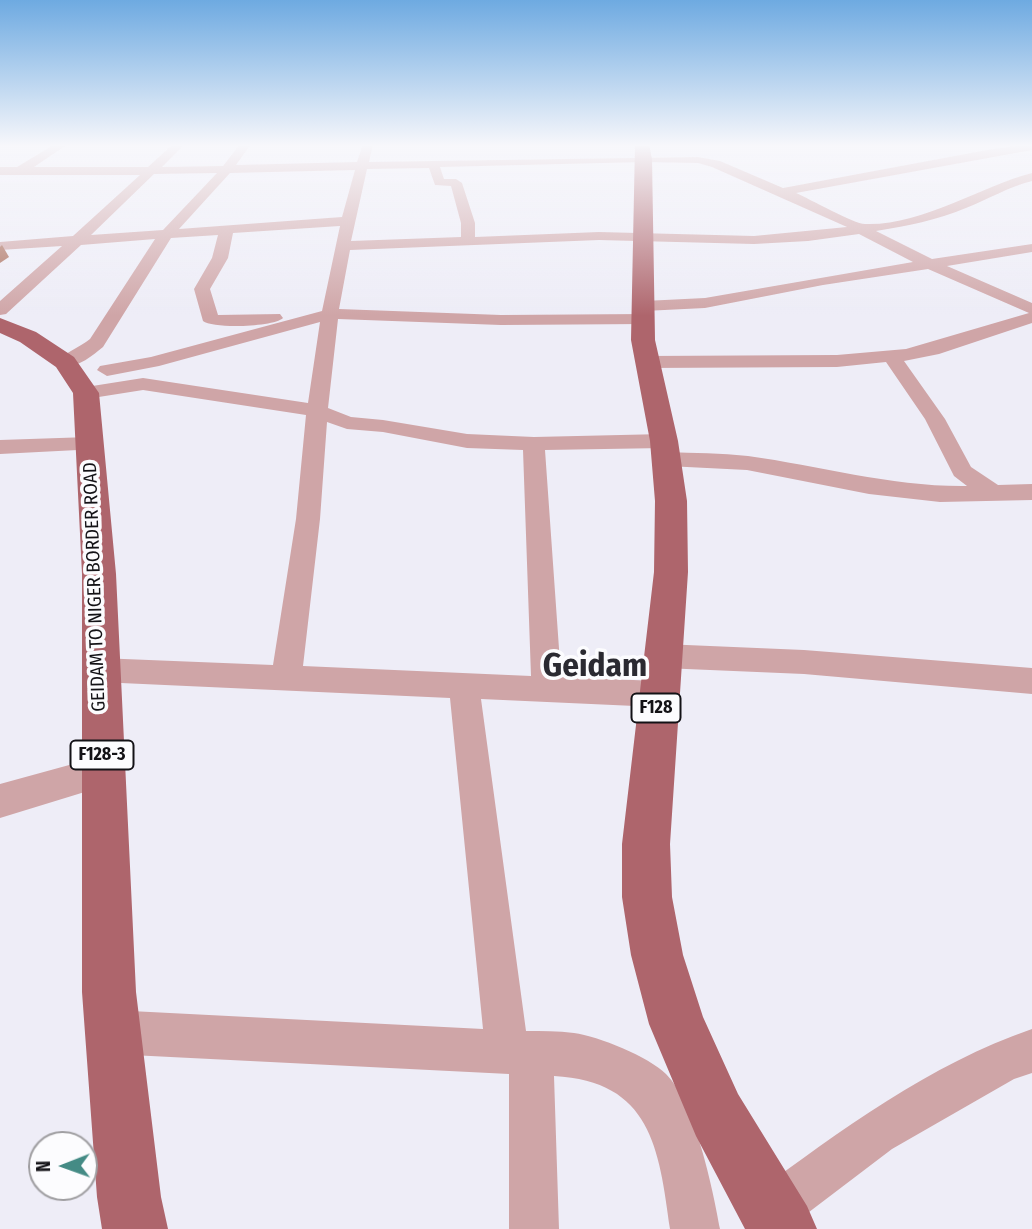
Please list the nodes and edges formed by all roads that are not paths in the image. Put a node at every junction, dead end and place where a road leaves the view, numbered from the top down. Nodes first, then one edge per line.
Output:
1 (117, 201) edge
2 (197, 201) edge
3 (353, 201) edge
4 (462, 201) edge
5 (643, 201) edge
6 (803, 201) edge
7 (967, 201) edge
8 (348, 221) junction
9 (227, 229) junction
10 (866, 230) junction
11 (168, 233) junction
12 (643, 236) junction
13 (77, 240) junction
14 (468, 241) junction
15 (345, 246) junction
16 (0, 247) edge
17 (1032, 248) edge
18 (928, 263) junction
19 (1032, 309) edge
20 (0, 310) edge
21 (644, 312) junction
22 (319, 315) junction
23 (1032, 318) edge
24 (0, 325) edge
25 (891, 356) junction
26 (646, 362) junction
27 (76, 378) junction
28 (318, 411) junction
29 (89, 444) junction
30 (534, 444) junction
31 (0, 447) edge
32 (665, 450) junction
33 (1032, 492) edge
34 (993, 493) junction
35 (99, 670) junction
36 (660, 675) junction
37 (286, 678) junction
38 (1032, 681) edge
39 (464, 687) junction
40 (547, 690) junction
41 (102, 772) junction
42 (0, 801) edge
43 (111, 1032) junction
44 (1032, 1051) edge
45 (519, 1053) junction
46 (778, 1220) edge
47 (135, 1229) edge
48 (534, 1229) edge
49 (695, 1229) edge

1 - 13 street
2 - 11 street
3 - 8 street
4 - 14 street
5 - 12 main road, F128
6 - 10 street
7 - 10 street
8 - 9 street
8 - 15 street
9 - 11 street
9 - 22 street
10 - 12 street
10 - 18 street
11 - 13 street
11 - 27 street
12 - 14 street
12 - 21 main road, F128
13 - 16 street
13 - 20 street
14 - 15 street
15 - 22 street
17 - 18 street
18 - 19 street
18 - 21 street
21 - 22 street
21 - 26 main road, F128
22 - 27 street
22 - 28 street
23 - 25 street
24 - 27 main road
25 - 26 street
25 - 34 street
26 - 32 main road, F128
27 - 28 street
27 - 29 main road, GEIDAM TO NIGER BORDER ROAD / F128-3
28 - 30 street
28 - 37 street
29 - 31 street
29 - 35 main road, GEIDAM TO NIGER BORDER ROAD / F128-3
30 - 32 street
30 - 40 street
32 - 34 street
32 - 36 main road, F128
33 - 34 street
35 - 37 street
35 - 41 main road, GEIDAM TO NIGER BORDER ROAD / F128-3
36 - 38 street
36 - 40 street
36 - 46 main road, F128
37 - 39 street
39 - 40 street
39 - 45 street
41 - 42 street
41 - 43 main road, GEIDAM TO NIGER BORDER ROAD / F128-3
43 - 45 street
43 - 47 main road, GEIDAM TO NIGER BORDER ROAD / F128-3
44 - 46 street
45 - 48 street
45 - 49 street

